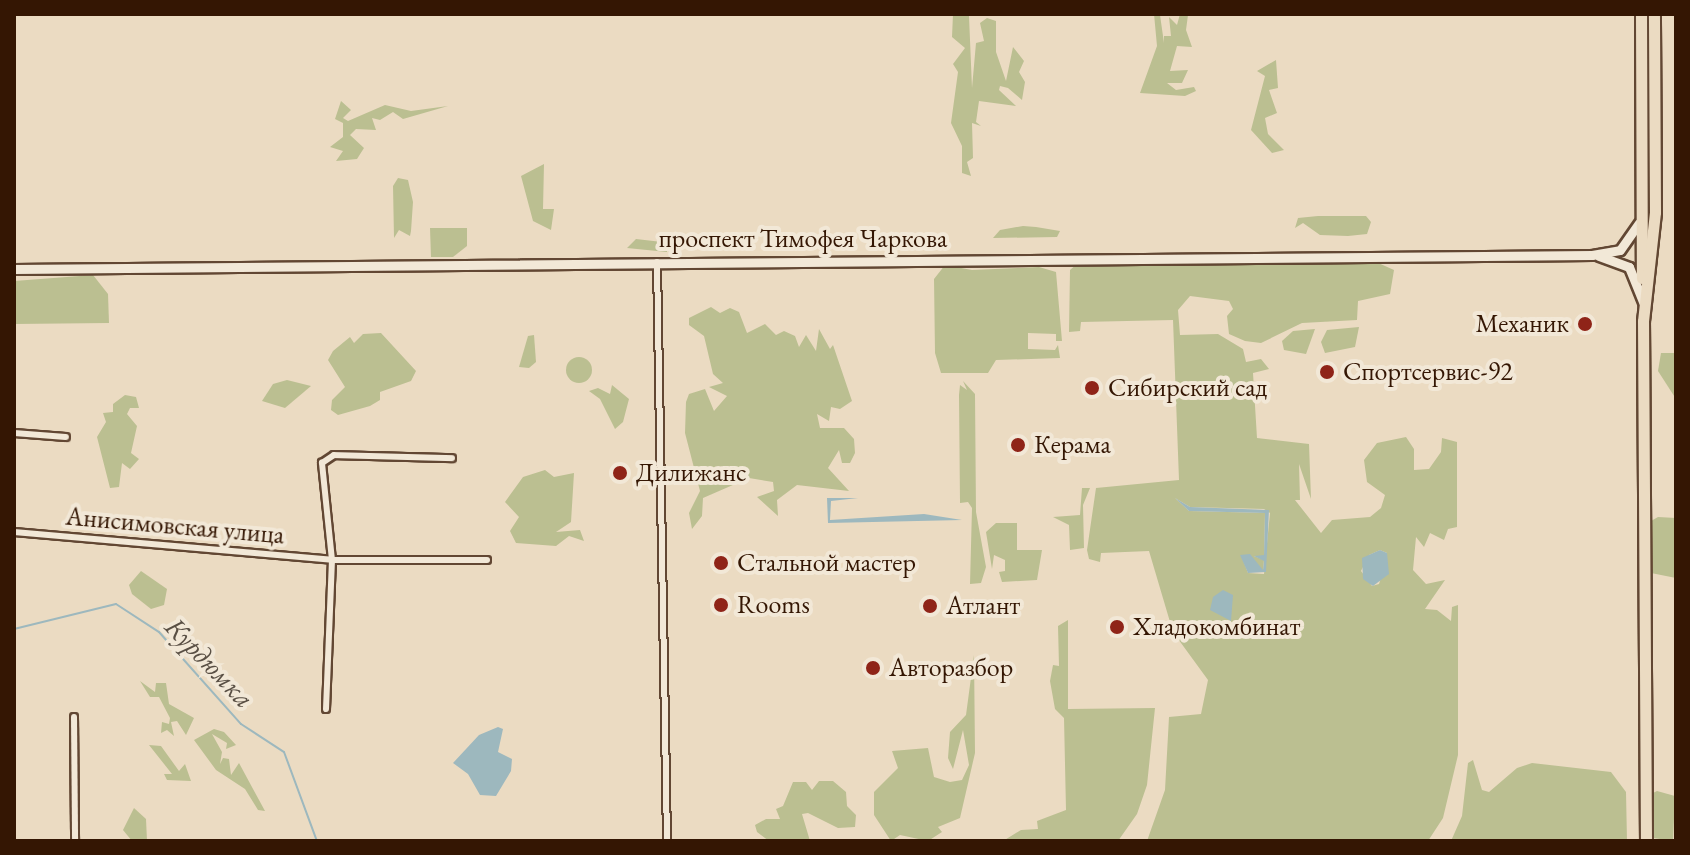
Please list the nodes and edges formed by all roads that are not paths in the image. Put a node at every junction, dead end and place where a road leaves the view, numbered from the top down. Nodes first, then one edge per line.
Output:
1 (1641, 14) edge
2 (1654, 14) edge
3 (1642, 212) junction
4 (1592, 255) junction
5 (657, 262) junction
6 (14, 269) edge
7 (1643, 306) junction
8 (14, 433) edge
9 (66, 437) dead end
10 (452, 458) dead end
11 (14, 532) edge
12 (332, 560) junction
13 (487, 560) dead end
14 (326, 709) dead end
15 (74, 717) dead end
16 (75, 841) edge
17 (667, 841) edge
18 (1646, 841) edge

1 - 3 highway
2 - 7 highway
3 - 4 main road, проспект Тимофея Чаркова
3 - 7 highway
4 - 5 main road, проспект Тимофея Чаркова
4 - 7 main road, проспект Тимофея Чаркова
5 - 6 main road, проспект Тимофея Чаркова
5 - 17 street
7 - 18 highway
8 - 9 street
10 - 12 street
11 - 12 street, Анисимовская улица
12 - 13 street, Анисимовская улица
12 - 14 street
15 - 16 street

